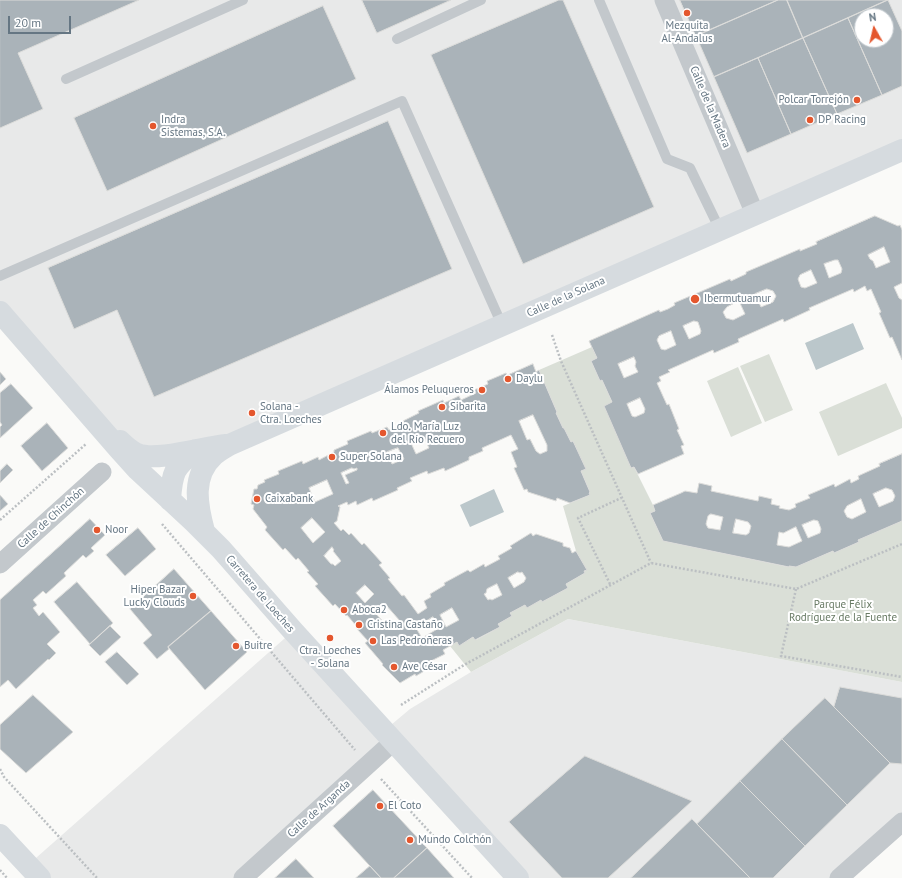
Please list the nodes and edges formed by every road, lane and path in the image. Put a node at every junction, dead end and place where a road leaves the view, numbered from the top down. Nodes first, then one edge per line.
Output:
1 (243, 0) edge
2 (481, 0) edge
3 (599, 0) edge
4 (664, 0) edge
5 (397, 39) dead end
6 (66, 79) dead end
7 (900, 156) edge
8 (755, 214) junction
9 (720, 230) junction
10 (0, 276) edge
11 (0, 312) edge
12 (502, 325) junction
13 (552, 335) dead end
14 (93, 432) junction
15 (229, 445) junction
16 (196, 450) junction
17 (102, 472) dead end
18 (621, 498) junction
19 (170, 500) junction
20 (0, 520) edge
21 (204, 531) junction
22 (902, 544) edge
23 (651, 562) junction
24 (0, 564) edge
25 (198, 568) dead end
26 (610, 584) junction
27 (796, 589) junction
28 (902, 677) edge
29 (401, 705) dead end
30 (394, 741) junction
31 (368, 765) junction
32 (0, 769) edge
33 (902, 822) edge
34 (0, 835) edge
35 (0, 870) edge
36 (7, 878) edge
37 (40, 878) edge
38 (97, 878) edge
39 (243, 878) edge
40 (472, 878) edge
41 (518, 878) edge
42 (839, 878) edge

1 - 6 lane
2 - 5 lane
3 - 9 lane
4 - 8 street, Calle de la Madera
7 - 8 street, Calle de la Solana
8 - 9 street, Calle de la Solana
9 - 12 street, Calle de la Solana
10 - 12 lane
11 - 14 street, Carretera de Loeches
12 - 15 street, Calle de la Solana
13 - 18 path
14 - 16 street
14 - 19 street, Carretera de Loeches
14 - 20 path
15 - 16 street
15 - 21 street
16 - 19 street
17 - 24 street, Calle de Chinchón
18 - 23 path
18 - 26 path
19 - 21 street, Carretera de Loeches
21 - 30 street, Carretera de Loeches
22 - 27 path
23 - 26 path
23 - 27 path
25 - 31 path
26 - 29 path
27 - 28 path
30 - 31 street, Calle de Arganda
30 - 41 street, Carretera de Loeches
31 - 39 street, Calle de Arganda
31 - 40 path
32 - 38 path
33 - 42 street
34 - 37 street
35 - 36 path

